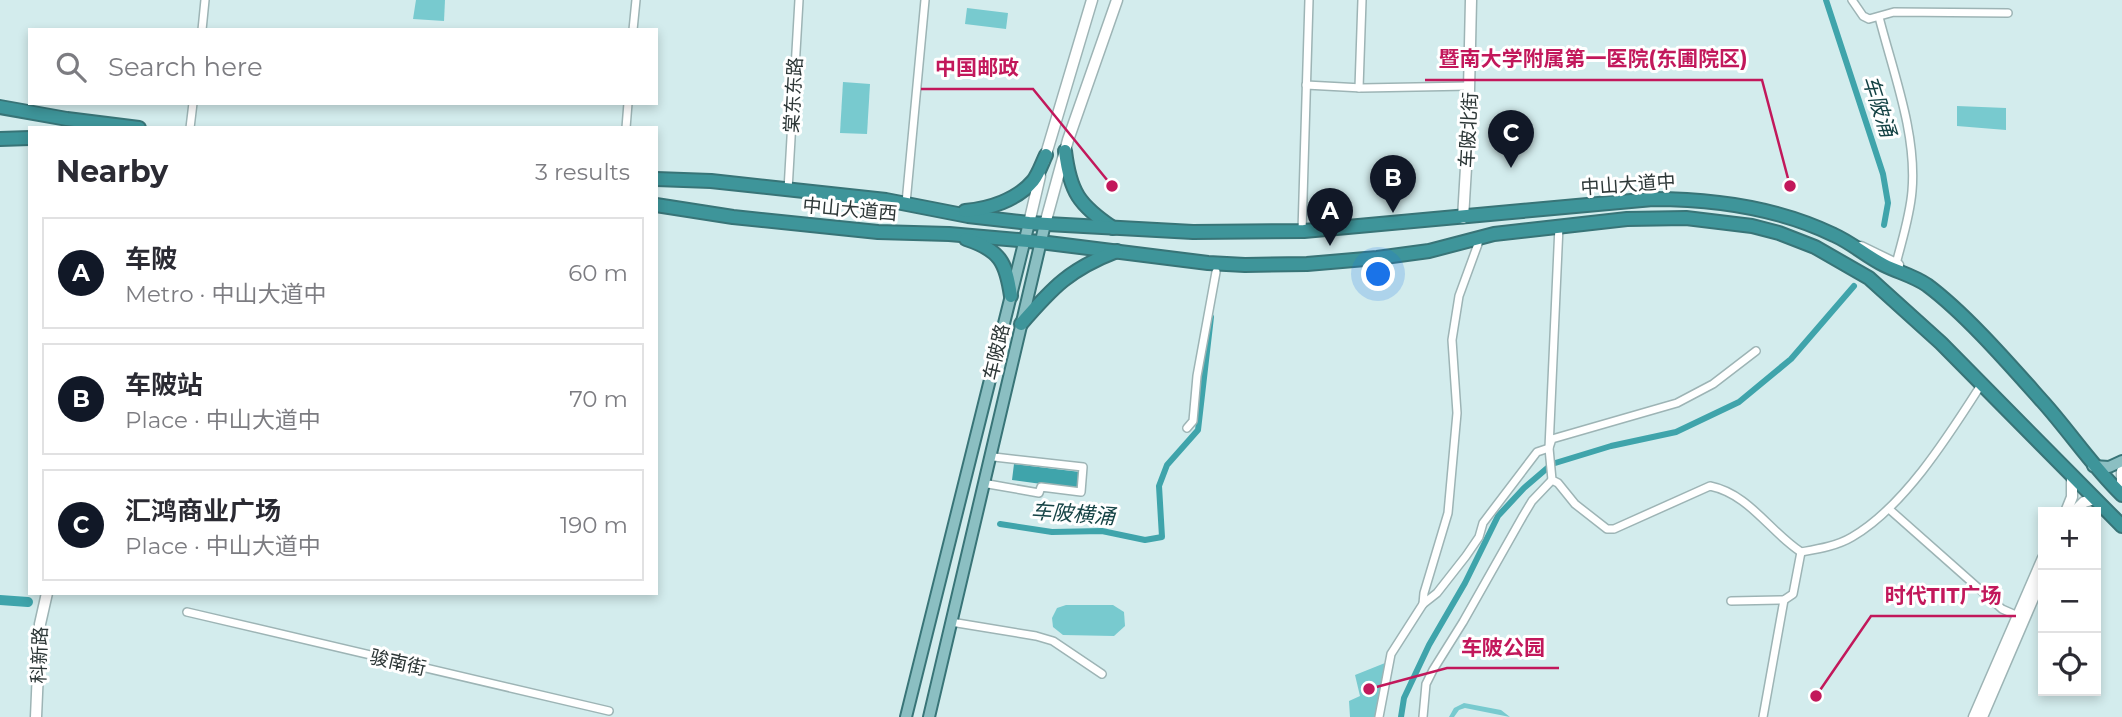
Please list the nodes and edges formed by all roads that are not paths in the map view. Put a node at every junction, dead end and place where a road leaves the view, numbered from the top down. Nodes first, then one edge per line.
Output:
1 (205, 0) edge
2 (636, 0) edge
3 (799, 0) edge
4 (925, 0) edge
5 (1092, 0) edge
6 (1309, 0) edge
7 (1362, 0) edge
8 (1471, 0) edge
9 (1852, 0) edge
10 (1116, 2) edge
11 (2008, 13) dead end
12 (1879, 17) junction
13 (202, 28) edge
14 (633, 28) edge
15 (1306, 85) junction
16 (1470, 86) junction
17 (1359, 88) junction
18 (194, 105) edge
19 (628, 105) edge
20 (0, 107) edge
21 (123, 126) edge
22 (190, 126) edge
23 (626, 126) edge
24 (28, 138) edge
25 (0, 139) edge
26 (1065, 151) junction
27 (1046, 155) junction
28 (658, 179) edge
29 (788, 190) junction
30 (906, 203) junction
31 (658, 205) edge
32 (942, 211) junction
33 (1463, 218) junction
34 (999, 220) junction
35 (1029, 223) junction
36 (1045, 224) junction
37 (1079, 226) junction
38 (1559, 226) junction
39 (1113, 229) junction
40 (1302, 231) junction
41 (949, 234) junction
42 (1478, 237) junction
43 (995, 238) junction
44 (1025, 240) junction
45 (1040, 242) junction
46 (1072, 245) junction
47 (1855, 246) junction
48 (1118, 251) junction
49 (1896, 264) junction
50 (1216, 272) dead end
51 (1927, 285) junction
52 (1011, 296) junction
53 (1021, 324) junction
54 (1756, 351) dead end
55 (1980, 385) junction
56 (1187, 429) dead end
57 (1549, 447) junction
58 (994, 457) dead end
59 (2122, 461) edge
60 (2094, 466) junction
61 (2122, 471) edge
62 (2072, 476) junction
63 (1552, 481) junction
64 (988, 484) dead end
65 (2122, 489) edge
66 (2122, 495) edge
67 (2095, 499) junction
68 (2068, 507) edge
69 (2079, 507) edge
70 (1889, 509) junction
71 (955, 519) junction
72 (975, 524) junction
73 (2122, 526) edge
74 (1801, 552) junction
75 (946, 558) junction
76 (965, 564) junction
77 (2038, 581) edge
78 (47, 595) edge
79 (1784, 600) junction
80 (1731, 601) dead end
81 (1423, 604) junction
82 (187, 612) dead end
83 (2018, 617) junction
84 (951, 622) junction
85 (1102, 674) dead end
86 (609, 711) dead end
87 (1977, 716) edge
88 (36, 717) edge
89 (906, 717) edge
90 (929, 717) edge
91 (1379, 717) edge
92 (1423, 717) edge
93 (1763, 717) edge

1 - 13 street
2 - 14 street
3 - 29 street, 棠东东路
4 - 30 street
5 - 27 street, 车陂路
6 - 15 street
7 - 17 street
8 - 16 street, 车陂北街
9 - 12 street
10 - 26 street, 车陂路
11 - 12 street
12 - 49 street
15 - 17 street
15 - 40 street
16 - 17 street
16 - 33 street, 车陂北街
18 - 22 street
19 - 23 street
20 - 21 highway
24 - 25 highway
26 - 36 street, 车陂路
26 - 39 highway
27 - 32 highway
27 - 35 street, 车陂路
28 - 29 highway, 中山大道西
29 - 30 highway, 中山大道西
30 - 32 highway, 中山大道西
31 - 41 highway, 中山大道西
32 - 34 highway, 中山大道西
33 - 40 highway, 中山大道中
33 - 47 highway, 中山大道中
34 - 35 highway, 中山大道西
34 - 43 highway
35 - 36 highway, 中山大道中
35 - 44 main road, 车陂路
36 - 37 highway, 中山大道中
36 - 45 main road, 车陂路
37 - 39 highway, 中山大道中
37 - 46 highway
38 - 42 highway, 中山大道中
38 - 55 highway, 中山大道中
38 - 57 street
39 - 40 highway, 中山大道中
41 - 43 highway, 中山大道西
41 - 52 highway
42 - 48 highway, 中山大道中
42 - 81 street
43 - 44 highway, 中山大道西
44 - 45 highway, 中山大道西
44 - 52 main road, 车陂路
45 - 46 highway, 中山大道中
45 - 53 main road, 车陂路
46 - 48 highway, 中山大道中
47 - 49 street
47 - 51 highway, 中山大道中
48 - 53 highway
49 - 51 street
50 - 56 street
51 - 60 highway, 中山大道中
52 - 71 main road, 车陂路
53 - 72 main road, 车陂路
54 - 57 street
55 - 62 highway, 中山大道中
55 - 70 street
57 - 63 street
57 - 81 street
58 - 64 street
59 - 60 main road
60 - 66 highway, 中山大道中
61 - 65 street
62 - 67 highway, 中山大道中
62 - 68 street
63 - 74 street
63 - 92 street
67 - 69 street
67 - 73 highway, 中山大道中
70 - 74 street
70 - 83 street
71 - 72 main road
71 - 75 main road, 车陂路
72 - 76 main road, 车陂路
74 - 79 street
75 - 76 main road
75 - 89 main road, 车陂路
76 - 84 main road, 车陂路
77 - 83 street
77 - 87 street
78 - 88 street, 科新路
79 - 80 street
79 - 93 street
81 - 91 street
82 - 86 street, 骏南街
83 - 87 street
84 - 85 street
84 - 90 main road, 车陂路

